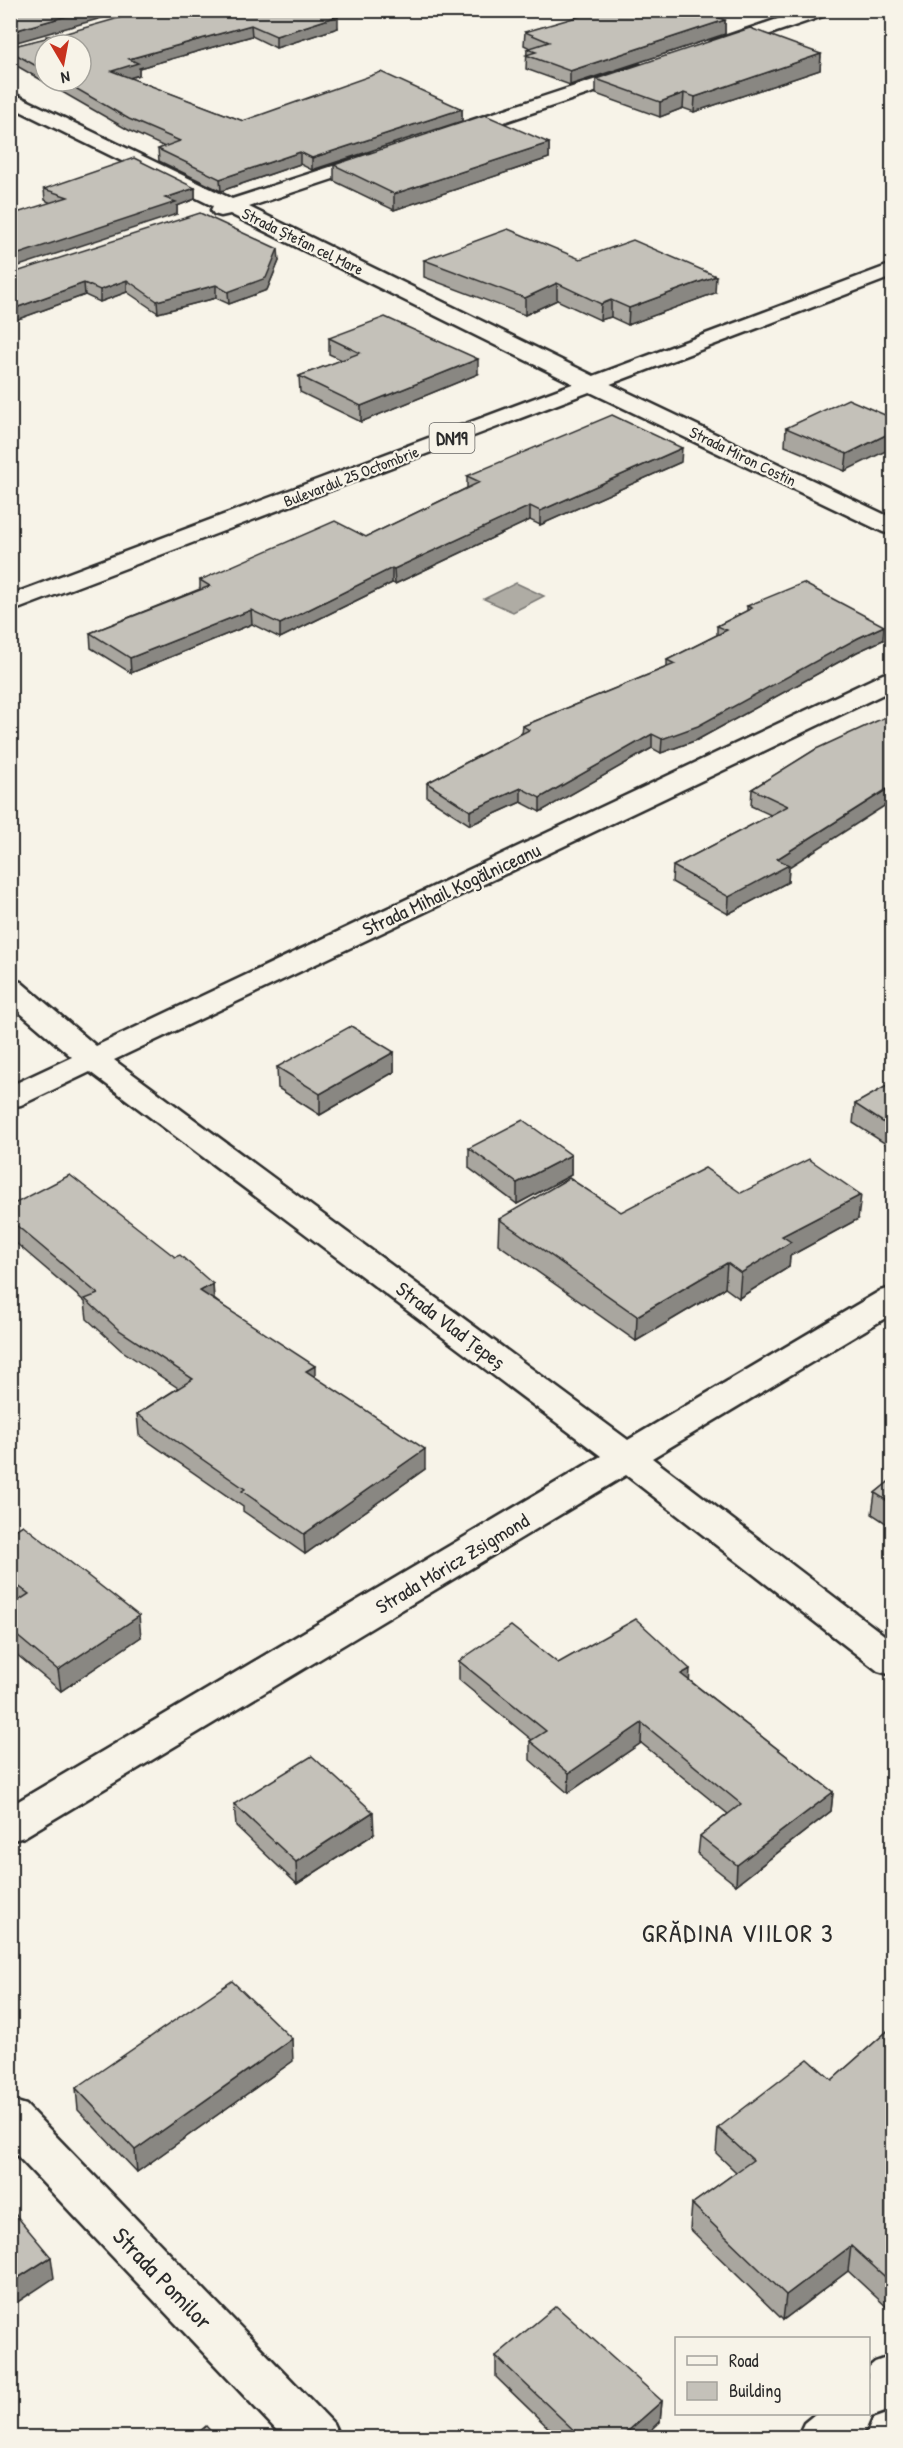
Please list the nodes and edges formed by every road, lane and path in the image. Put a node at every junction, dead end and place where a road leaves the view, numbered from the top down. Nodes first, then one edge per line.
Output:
1 (823, 10) edge
2 (698, 52) edge
3 (653, 67) edge
4 (10, 98) edge
5 (437, 138) edge
6 (392, 153) edge
7 (232, 206) junction
8 (199, 217) edge
9 (892, 270) edge
10 (594, 385) junction
11 (892, 527) edge
12 (10, 604) edge
13 (892, 680) edge
14 (10, 988) edge
15 (93, 1059) junction
16 (10, 1098) edge
17 (892, 1299) edge
18 (628, 1458) junction
19 (892, 1661) edge
20 (10, 1826) edge
21 (10, 2118) edge
22 (892, 2377) edge
23 (870, 2395) edge
24 (848, 2415) edge
25 (316, 2438) edge
26 (821, 2438) edge

1 - 2 street
3 - 5 street
4 - 7 street, Strada Ștefan cel Mare
6 - 7 street
7 - 8 street
7 - 10 street, Strada Ștefan cel Mare
9 - 10 street, Bulevardul 25 Octombrie / DN19
10 - 11 street, Strada Miron Costin
10 - 12 street, Bulevardul 25 Octombrie / DN19
13 - 15 street, Strada Mihail Kogălniceanu
14 - 15 street, Strada Vlad Țepeș
15 - 16 street, Strada Mihail Kogălniceanu
15 - 18 street, Strada Vlad Țepeș
17 - 18 street, Strada Móricz Zsigmond
18 - 19 street, Strada Vlad Țepeș
18 - 20 street, Strada Móricz Zsigmond
21 - 25 street, Strada Pomilor
22 - 23 street
24 - 26 street

